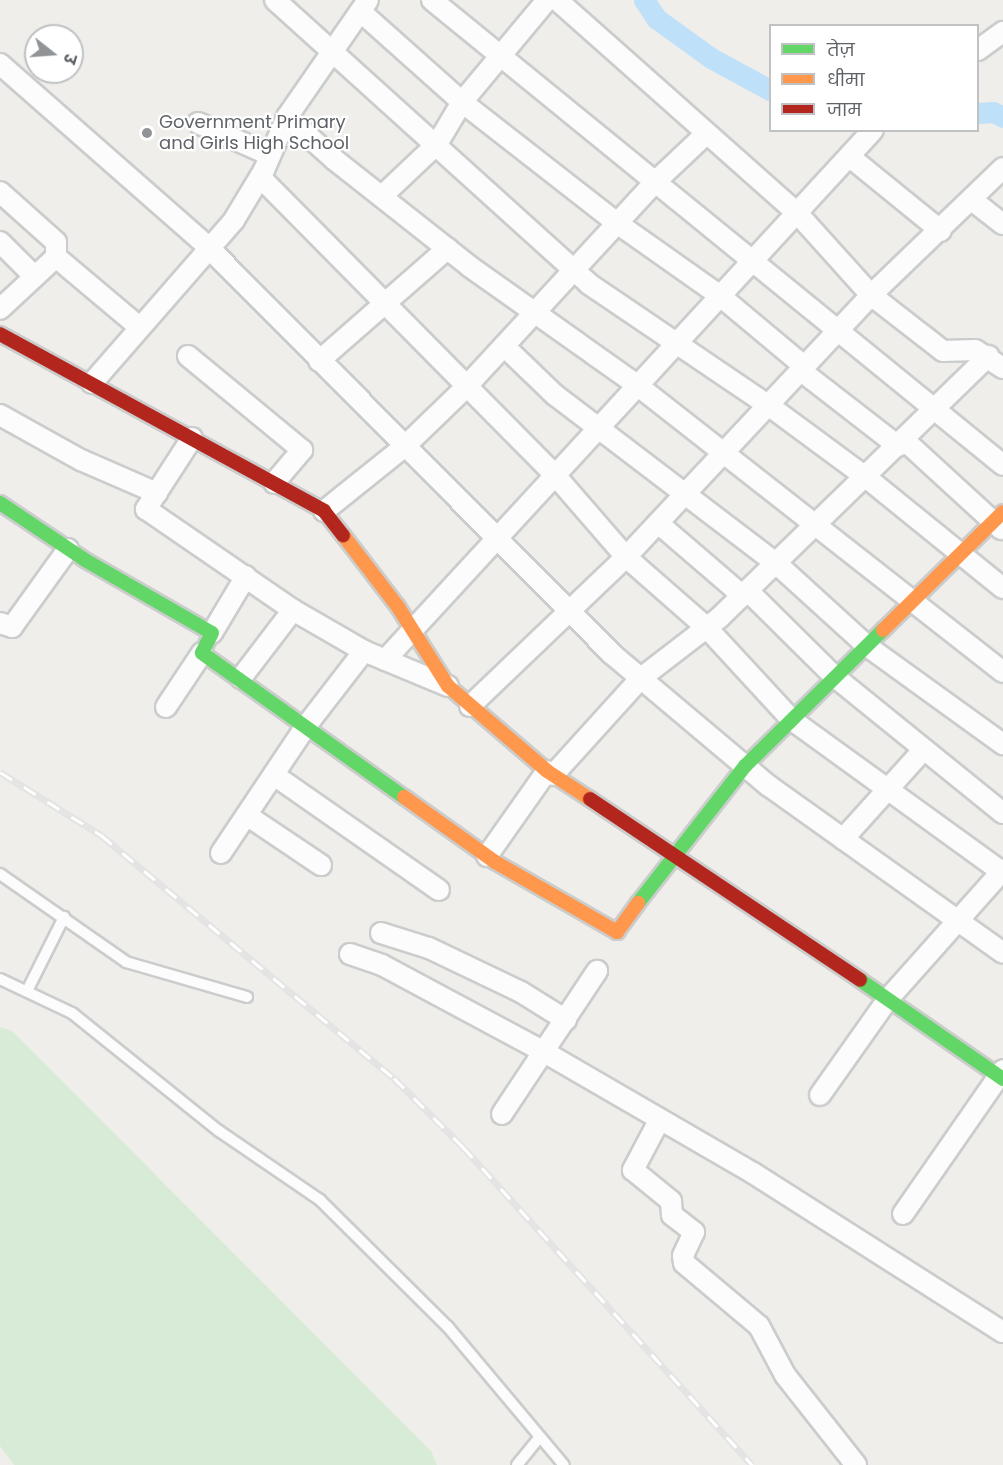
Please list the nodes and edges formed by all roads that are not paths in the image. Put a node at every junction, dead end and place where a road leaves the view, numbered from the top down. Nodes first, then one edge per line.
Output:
1 (275, 0) edge
2 (432, 0) edge
3 (547, 0) edge
4 (557, 0) edge
5 (364, 6) edge
6 (1003, 32) edge
7 (979, 49) edge
8 (332, 55) junction
9 (500, 56) junction
10 (0, 64) edge
11 (462, 102) junction
12 (287, 117) junction
13 (198, 123) dead end
14 (871, 132) edge
15 (706, 134) junction
16 (438, 144) junction
17 (270, 156) junction
18 (850, 157) junction
19 (1003, 168) edge
20 (260, 177) junction
21 (656, 182) junction
22 (0, 192) edge
23 (382, 196) junction
24 (972, 200) junction
25 (798, 214) junction
26 (617, 223) junction
27 (1003, 224) edge
28 (941, 231) junction
29 (0, 242) edge
30 (208, 247) junction
31 (448, 248) junction
32 (56, 257) junction
33 (751, 261) junction
34 (576, 272) junction
35 (35, 277) junction
36 (718, 295) junction
37 (872, 296) junction
38 (382, 303) junction
39 (0, 309) edge
40 (535, 314) junction
41 (139, 327) junction
42 (838, 330) junction
43 (0, 334) edge
44 (675, 342) junction
45 (504, 346) junction
46 (188, 356) dead end
47 (997, 360) edge
48 (319, 361) junction
49 (802, 368) junction
50 (92, 383) junction
51 (637, 385) junction
52 (465, 388) junction
53 (768, 405) junction
54 (934, 410) junction
55 (0, 414) edge
56 (598, 427) junction
57 (192, 438) junction
58 (901, 443) junction
59 (404, 447) junction
60 (725, 452) junction
61 (1003, 465) edge
62 (555, 475) junction
63 (867, 478) junction
64 (273, 483) junction
65 (687, 492) junction
66 (157, 493) junction
67 (0, 503) edge
68 (324, 511) junction
69 (1000, 522) edge
70 (658, 523) junction
71 (819, 526) junction
72 (497, 538) junction
73 (68, 549) junction
74 (960, 554) junction
75 (626, 557) junction
76 (777, 564) junction
77 (246, 576) junction
78 (1003, 588) edge
79 (745, 594) junction
80 (913, 601) junction
81 (293, 610) junction
82 (568, 610) junction
83 (0, 623) edge
84 (411, 627) junction
85 (706, 628) junction
86 (212, 633) junction
87 (867, 646) junction
88 (364, 651) junction
89 (202, 653) junction
90 (385, 660) junction
91 (1003, 672) edge
92 (836, 677) junction
93 (241, 678) junction
94 (641, 678) junction
95 (448, 686) junction
96 (470, 706) junction
97 (166, 707) dead end
98 (792, 720) junction
99 (306, 726) junction
100 (1003, 744) edge
101 (924, 749) junction
102 (745, 766) junction
103 (550, 773) junction
104 (274, 775) junction
105 (885, 789) junction
106 (1003, 813) edge
107 (248, 816) junction
108 (843, 839) junction
109 (674, 852) junction
110 (221, 854) dead end
111 (487, 856) junction
112 (321, 865) dead end
113 (1002, 872) edge
114 (0, 874) edge
115 (439, 890) dead end
116 (64, 917) junction
117 (956, 920) junction
118 (381, 933) dead end
119 (1003, 953) edge
120 (350, 954) dead end
121 (597, 971) dead end
122 (0, 979) edge
123 (27, 991) junction
124 (247, 997) dead end
125 (888, 999) junction
126 (566, 1020) junction
127 (546, 1053) junction
128 (1002, 1075) edge
129 (820, 1095) dead end
130 (502, 1114) dead end
131 (660, 1119) junction
132 (903, 1214) dead end
133 (1003, 1332) edge
134 (540, 1437) junction
135 (517, 1465) edge
136 (564, 1465) edge
137 (856, 1465) edge

1 - 8 street
2 - 9 street
3 - 9 street
4 - 15 street
5 - 8 street
5 - 11 street
6 - 7 street
8 - 12 street
8 - 16 street
9 - 11 street
9 - 21 street
10 - 30 street
11 - 16 street
11 - 26 street
12 - 17 street
12 - 23 street
13 - 17 street
14 - 18 street
15 - 21 street
15 - 25 street
16 - 23 street
16 - 34 street
17 - 20 street
18 - 25 street
18 - 28 street
19 - 24 street
20 - 30 street
20 - 38 street
21 - 26 street
21 - 33 street
22 - 32 street
23 - 31 street
24 - 27 street
24 - 28 street
25 - 33 street
25 - 37 street
26 - 34 street
26 - 36 street
28 - 37 street
29 - 35 street
30 - 41 street
30 - 48 street
31 - 38 street
31 - 40 street
32 - 35 street
32 - 41 street
33 - 36 street
33 - 42 street
34 - 40 street
34 - 44 street
35 - 39 street
36 - 44 street
36 - 49 street
37 - 42 street
37 - 47 street
38 - 48 street
38 - 52 street
40 - 45 street
40 - 51 street
41 - 50 street
42 - 49 street
42 - 54 street
43 - 50 street
44 - 51 street
44 - 53 street
45 - 52 street
45 - 56 street
46 - 64 street
47 - 54 street
48 - 59 street
49 - 53 street
49 - 58 street
50 - 57 street
51 - 56 street
51 - 60 street
52 - 59 street
52 - 62 street
53 - 60 street
53 - 63 street
54 - 58 street
54 - 61 street
55 - 66 street
56 - 62 street
56 - 65 street
57 - 64 street
57 - 66 street
58 - 63 street
58 - 69 street
59 - 68 street
59 - 72 street
60 - 65 street
60 - 71 street
62 - 72 street
62 - 75 street
63 - 71 street
63 - 74 street
64 - 68 street
65 - 70 street
65 - 76 street
66 - 77 street
67 - 73 street
68 - 84 street
69 - 74 street
70 - 75 street
70 - 79 street
71 - 76 street
71 - 80 street
72 - 82 street
72 - 84 street
73 - 83 street
73 - 86 street
74 - 78 street
74 - 80 street
75 - 82 street
75 - 85 street
76 - 79 street
76 - 87 street
77 - 81 street
77 - 86 street
79 - 85 street
79 - 92 street
80 - 87 street
80 - 91 street
81 - 88 street
81 - 93 street
82 - 94 street
82 - 96 street
84 - 90 street
84 - 95 street
85 - 94 street
85 - 98 street
86 - 89 street
87 - 92 street
87 - 100 street
88 - 90 street
88 - 99 street
89 - 93 street
89 - 97 street
90 - 95 street
92 - 98 street
92 - 101 street
93 - 99 street
94 - 102 street
94 - 103 street
95 - 96 street
96 - 103 street
98 - 102 street
98 - 105 street
99 - 104 street
99 - 111 street
101 - 105 street
101 - 106 street
102 - 108 street
102 - 109 street
103 - 109 street
103 - 111 street
104 - 107 street
104 - 115 street
105 - 108 street
105 - 113 street
107 - 110 street
107 - 112 street
108 - 117 street
109 - 111 street
109 - 125 street
113 - 117 street
114 - 116 lane
116 - 123 lane
116 - 124 lane
117 - 119 street
117 - 125 street
118 - 126 street
120 - 127 street
121 - 126 street
122 - 123 lane
123 - 134 lane
125 - 128 street
125 - 129 street
126 - 127 street
127 - 130 street
127 - 131 street
128 - 132 street
131 - 133 street
131 - 137 street
134 - 135 lane
134 - 136 lane

